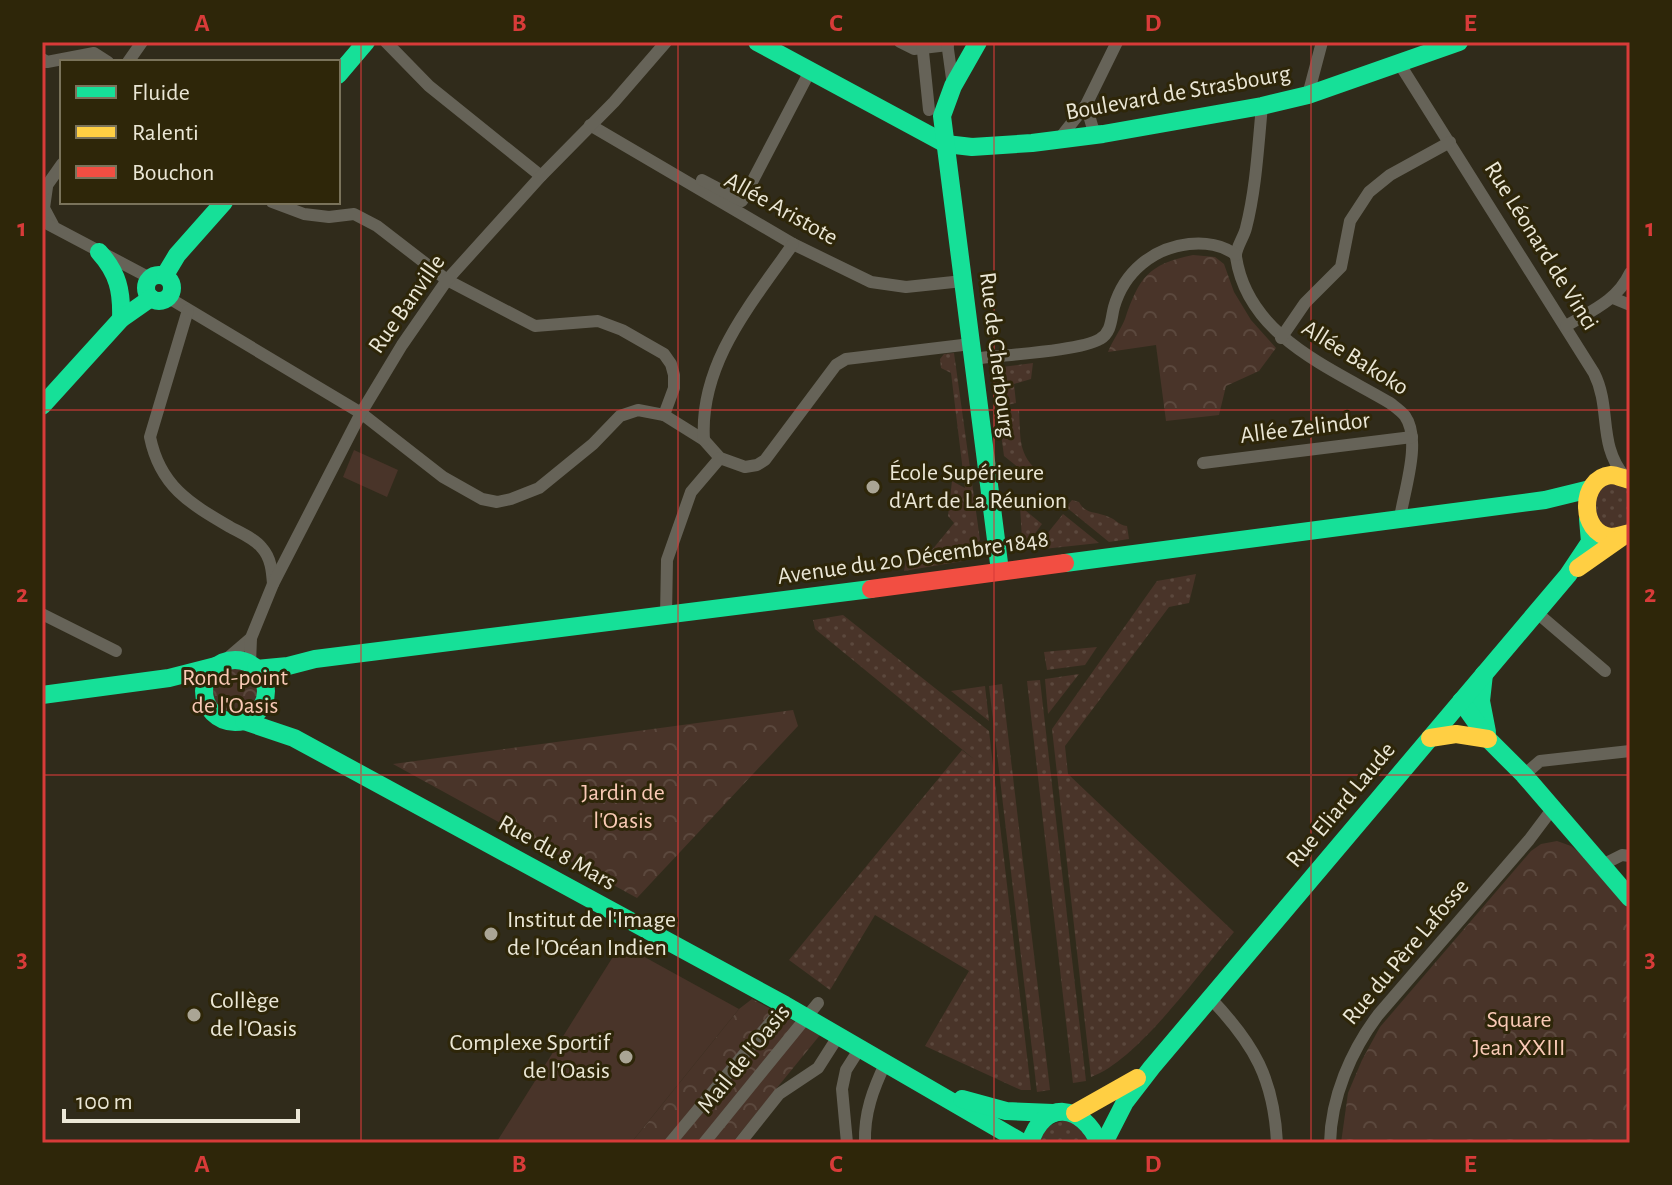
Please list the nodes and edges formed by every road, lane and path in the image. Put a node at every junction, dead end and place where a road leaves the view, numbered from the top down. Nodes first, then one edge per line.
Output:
1 (142, 42) edge
2 (366, 42) edge
3 (386, 42) edge
4 (666, 42) edge
5 (757, 42) edge
6 (900, 42) edge
7 (978, 42) edge
8 (1117, 42) edge
9 (1322, 42) edge
10 (1459, 42) edge
11 (948, 43) edge
12 (922, 45) edge
13 (782, 48) edge
14 (42, 59) edge
15 (105, 60) edge
16 (129, 60) edge
17 (1399, 63) junction
18 (810, 71) junction
19 (340, 73) edge
20 (953, 86) junction
21 (1308, 95) junction
22 (1086, 105) junction
23 (1262, 106) junction
24 (929, 110) dead end
25 (590, 125) junction
26 (1103, 134) junction
27 (1060, 139) junction
28 (1450, 142) junction
29 (946, 144) junction
30 (60, 167) edge
31 (541, 176) junction
32 (702, 180) dead end
33 (45, 190) edge
34 (222, 204) edge
35 (277, 204) edge
36 (42, 221) edge
37 (56, 229) junction
38 (793, 244) junction
39 (99, 252) junction
40 (1236, 255) junction
41 (1630, 273) edge
42 (158, 277) junction
43 (447, 280) junction
44 (963, 281) junction
45 (160, 298) junction
46 (1613, 298) junction
47 (1630, 305) edge
48 (188, 310) junction
49 (121, 319) junction
50 (1566, 326) junction
51 (1281, 338) junction
52 (972, 351) junction
53 (42, 406) edge
54 (361, 413) junction
55 (664, 415) junction
56 (1412, 437) junction
57 (704, 440) junction
58 (720, 458) junction
59 (1203, 463) dead end
60 (1623, 474) edge
61 (1590, 489) junction
62 (1545, 500) junction
63 (1586, 514) junction
64 (1400, 518) junction
65 (1627, 534) edge
66 (1000, 571) junction
67 (1568, 575) junction
68 (273, 584) junction
69 (1536, 612) junction
70 (42, 614) edge
71 (666, 616) junction
72 (251, 638) junction
73 (116, 651) dead end
74 (220, 664) junction
75 (1605, 671) dead end
76 (1484, 674) junction
77 (169, 678) junction
78 (258, 680) junction
79 (42, 695) edge
80 (204, 696) junction
81 (1462, 701) junction
82 (1484, 718) junction
83 (244, 721) junction
84 (294, 738) junction
85 (1430, 738) junction
86 (1488, 739) junction
87 (1630, 751) edge
88 (1524, 775) junction
89 (1553, 808) junction
90 (1630, 856) edge
91 (1600, 866) junction
92 (1630, 898) edge
93 (1211, 999) junction
94 (785, 1005) junction
95 (813, 1010) junction
96 (839, 1035) junction
97 (860, 1048) junction
98 (886, 1062) junction
99 (1152, 1067) junction
100 (922, 1083) junction
101 (1053, 1113) junction
102 (1075, 1113) junction
103 (670, 1143) edge
104 (704, 1143) edge
105 (740, 1143) edge
106 (847, 1143) edge
107 (865, 1143) edge
108 (1023, 1143) edge
109 (1030, 1143) edge
110 (1102, 1143) edge
111 (1277, 1143) edge
112 (1330, 1143) edge

1 - 16 street
2 - 19 main road
3 - 31 street
4 - 25 street, Rue Banville
5 - 13 main road
6 - 12 street
7 - 20 main road, Rue de Cherbourg
8 - 22 street
9 - 21 street
10 - 17 main road, Boulevard de Strasbourg
11 - 12 street
11 - 20 street
12 - 24 street
13 - 18 main road
14 - 15 street
17 - 21 main road, Boulevard de Strasbourg
17 - 28 street, Rue Léonard de Vinci
18 - 29 main road
18 - 32 street
20 - 29 main road, Rue de Cherbourg
21 - 23 main road, Boulevard de Strasbourg
22 - 26 street
22 - 27 street
23 - 26 main road, Boulevard de Strasbourg
23 - 40 street
25 - 31 street, Rue Banville
25 - 38 street, Allée Aristote
26 - 27 main road, Boulevard de Strasbourg
27 - 29 main road, Boulevard de Strasbourg
28 - 50 street, Rue Léonard de Vinci
28 - 51 street
29 - 44 main road, Rue de Cherbourg
30 - 33 street
31 - 43 street, Rue Banville
33 - 37 street
34 - 42 main road
35 - 43 street
36 - 37 street
37 - 39 street
38 - 44 street, Allée Aristote
38 - 57 street
39 - 42 street
39 - 49 main road
40 - 51 street, Allée Bakoko
40 - 52 street
41 - 46 street
42 - 45 main road
43 - 54 street, Rue Banville
43 - 55 street
44 - 52 main road, Rue de Cherbourg
45 - 48 street
45 - 49 main road
46 - 47 street
46 - 50 street
48 - 54 street
48 - 68 street
49 - 53 main road
50 - 60 street, Rue Léonard de Vinci
51 - 56 street, Allée Bakoko
52 - 58 street
52 - 66 main road, Rue de Cherbourg
54 - 55 street
54 - 68 street, Rue Banville
55 - 57 street
56 - 59 street, Allée Zelindor
56 - 64 street
57 - 58 street
58 - 71 street
60 - 61 main road
61 - 62 main road
61 - 63 main road, Rue Eliard Laude
62 - 63 main road
62 - 64 main road, Avenue du 20 Décembre 1848
63 - 65 main road
63 - 67 main road, Rue Eliard Laude
64 - 66 main road, Avenue du 20 Décembre 1848
65 - 67 main road, Rue Eliard Laude
66 - 71 main road, Avenue du 20 Décembre 1848
67 - 69 main road, Rue Eliard Laude
68 - 72 street, Rue Banville
69 - 75 street
69 - 76 main road, Rue Eliard Laude
70 - 73 street
71 - 78 main road, Avenue du 20 Décembre 1848
72 - 74 street, Rue Banville
72 - 78 street, Rue Banville
74 - 77 main road
74 - 78 main road
74 - 80 main road
76 - 81 main road, Rue Eliard Laude
76 - 82 main road
77 - 79 main road
77 - 80 main road
78 - 83 main road
78 - 84 main road, Rue du 8 Mars
80 - 83 main road
81 - 82 main road
81 - 85 main road, Rue Eliard Laude
81 - 86 main road
82 - 86 main road
83 - 84 main road, Rue du 8 Mars
84 - 94 main road, Rue du 8 Mars
85 - 86 main road
85 - 93 main road, Rue Eliard Laude
86 - 88 main road
87 - 88 street
88 - 89 main road
89 - 91 main road
89 - 112 street, Rue du Père Lafosse
90 - 91 street
91 - 92 main road
93 - 99 main road, Rue Eliard Laude
93 - 111 street
94 - 95 main road, Rue du 8 Mars
94 - 103 street, Mail de l'Oasis
95 - 96 main road, Rue du 8 Mars
95 - 104 street, Mail de l'Oasis
96 - 97 main road, Rue du 8 Mars
96 - 105 street
97 - 98 main road, Rue du 8 Mars
97 - 106 street
98 - 100 main road, Rue du 8 Mars
98 - 107 street
99 - 102 main road, Rue Eliard Laude
99 - 110 main road, Rue Eliard Laude
100 - 101 main road, Rue du 8 Mars
100 - 108 main road, Rue du 8 Mars
101 - 102 main road, Rue du 8 Mars
101 - 109 main road
102 - 110 main road

